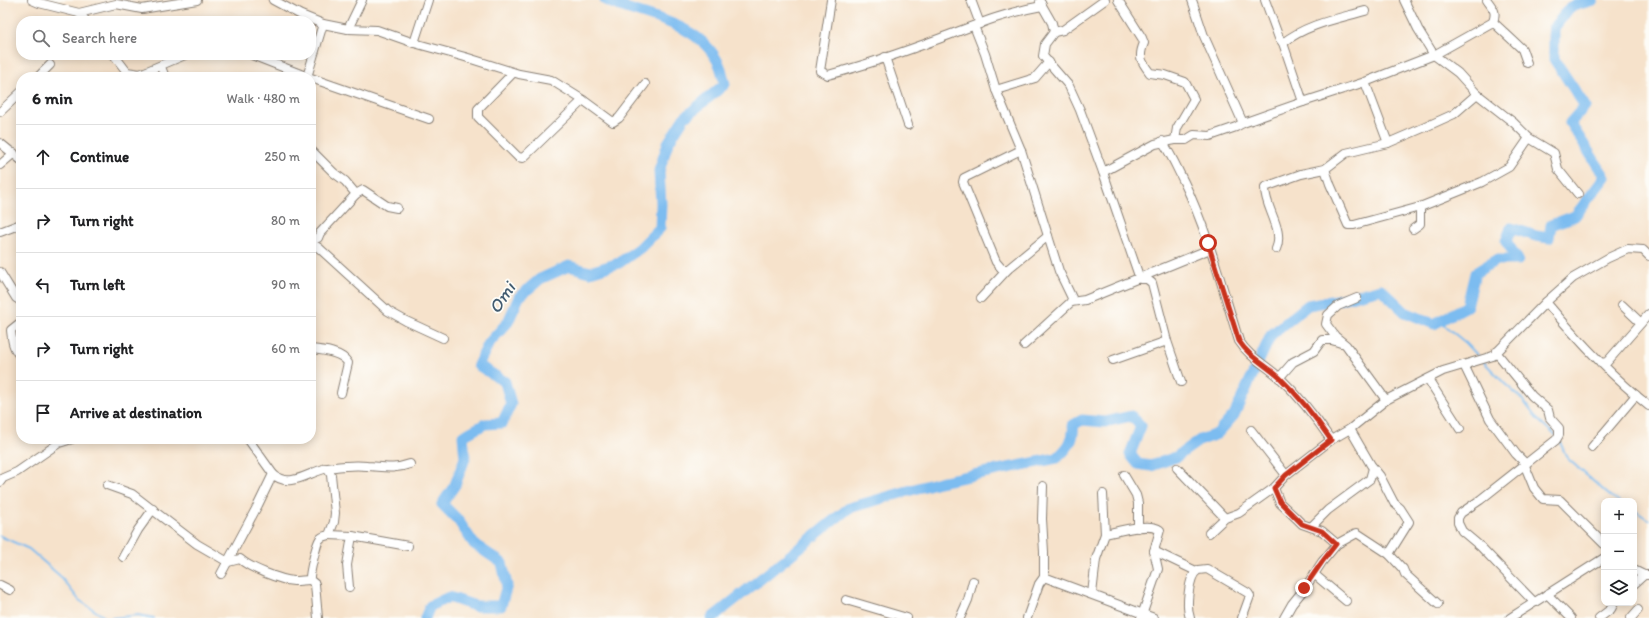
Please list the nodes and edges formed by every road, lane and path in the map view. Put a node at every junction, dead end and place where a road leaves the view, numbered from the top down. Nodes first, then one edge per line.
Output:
1 (32, 0) edge
2 (197, 0) edge
3 (273, 0) edge
4 (362, 0) edge
5 (428, 0) edge
6 (831, 0) edge
7 (971, 0) edge
8 (1105, 0) edge
9 (1118, 0) edge
10 (1192, 0) edge
11 (1265, 0) edge
12 (1487, 0) edge
13 (1406, 1) edge
14 (1040, 2) edge
15 (1365, 11) dead end
16 (80, 13) junction
17 (82, 16) edge
18 (303, 16) edge
19 (316, 21) edge
20 (1492, 22) junction
21 (323, 24) junction
22 (977, 25) junction
23 (348, 29) junction
24 (1054, 32) junction
25 (414, 43) junction
26 (1283, 43) junction
27 (316, 49) edge
28 (1434, 55) junction
29 (885, 57) junction
30 (118, 60) edge
31 (175, 60) edge
32 (265, 60) edge
33 (313, 60) edge
34 (1049, 62) junction
35 (1527, 63) dead end
36 (50, 65) dead end
37 (161, 67) junction
38 (43, 72) edge
39 (127, 72) edge
40 (146, 72) edge
41 (163, 72) edge
42 (295, 72) edge
43 (309, 72) edge
44 (513, 73) junction
45 (316, 80) edge
46 (1365, 82) junction
47 (645, 84) dead end
48 (996, 90) junction
49 (1476, 94) junction
50 (16, 97) edge
51 (583, 100) junction
52 (1303, 102) junction
53 (0, 112) edge
54 (429, 118) dead end
55 (1243, 123) junction
56 (908, 125) dead end
57 (1529, 138) junction
58 (1175, 140) junction
59 (1162, 142) junction
60 (0, 143) edge
61 (1388, 143) junction
62 (1020, 150) junction
63 (14, 153) joint
64 (316, 155) edge
65 (0, 165) edge
66 (1325, 169) junction
67 (1103, 172) junction
68 (356, 194) junction
69 (1578, 194) dead end
70 (1420, 206) junction
71 (397, 208) dead end
72 (16, 226) edge
73 (1413, 229) dead end
74 (0, 232) edge
75 (1048, 236) junction
76 (316, 238) edge
77 (316, 246) edge
78 (1210, 249) junction
79 (1276, 249) dead end
80 (1649, 256) edge
81 (1008, 269) junction
82 (0, 272) edge
83 (1140, 279) junction
84 (16, 298) edge
85 (981, 298) dead end
86 (1357, 298) dead end
87 (1071, 302) junction
88 (1546, 302) junction
89 (1622, 305) dead end
90 (1649, 314) edge
91 (1641, 323) junction
92 (16, 326) edge
93 (443, 338) dead end
94 (1167, 341) junction
95 (1346, 345) junction
96 (1024, 346) dead end
97 (316, 350) edge
98 (16, 352) edge
99 (1496, 352) junction
100 (1113, 360) dead end
101 (1602, 363) junction
102 (1464, 365) junction
103 (1279, 378) junction
104 (1428, 379) junction
105 (1181, 382) dead end
106 (341, 393) dead end
107 (1636, 396) junction
108 (1386, 400) junction
109 (1649, 406) edge
110 (1350, 429) junction
111 (1460, 429) dead end
112 (1251, 430) dead end
113 (1331, 440) junction
114 (58, 444) edge
115 (252, 444) edge
116 (1592, 447) dead end
117 (410, 464) dead end
118 (1525, 465) junction
119 (325, 468) junction
120 (1177, 468) dead end
121 (1373, 468) junction
122 (273, 474) junction
123 (1124, 475) dead end
124 (1286, 475) junction
125 (0, 482) edge
126 (107, 485) dead end
127 (1043, 486) dead end
128 (1274, 488) junction
129 (1103, 494) dead end
130 (152, 509) junction
131 (1225, 518) junction
132 (1311, 526) junction
133 (1138, 528) junction
134 (1106, 534) junction
135 (1209, 534) dead end
136 (329, 535) junction
137 (352, 536) junction
138 (1601, 541) edge
139 (1336, 544) junction
140 (408, 546) dead end
141 (1154, 551) junction
142 (1389, 554) junction
143 (123, 557) dead end
144 (1601, 560) edge
145 (228, 562) junction
146 (1196, 571) junction
147 (221, 574) dead end
148 (1314, 574) junction
149 (1646, 575) edge
150 (1044, 577) junction
151 (310, 580) junction
152 (973, 581) dead end
153 (1637, 582) edge
154 (0, 585) edge
155 (349, 587) dead end
156 (10, 590) dead end
157 (1092, 594) junction
158 (1547, 594) junction
159 (846, 600) dead end
160 (1346, 601) dead end
161 (1534, 602) junction
162 (1438, 604) dead end
163 (1612, 606) edge
164 (1638, 610) dead end
165 (1141, 616) edge
166 (1514, 617) edge
167 (318, 618) edge
168 (907, 618) edge
169 (960, 618) edge
170 (1027, 618) edge
171 (1154, 618) edge
172 (1190, 618) edge
173 (1242, 618) edge
174 (1284, 618) edge
175 (1571, 618) edge
176 (1599, 618) edge
177 (1631, 618) edge

1 - 16 street
2 - 16 street
3 - 18 street
4 - 23 street
5 - 25 street
6 - 29 street
7 - 22 street
8 - 24 street
9 - 58 street
10 - 55 street
11 - 26 street
12 - 20 street
13 - 28 street
14 - 22 street
14 - 24 street
15 - 26 street
16 - 17 street
19 - 21 street
20 - 28 street
20 - 35 street
21 - 23 street
21 - 27 street
22 - 29 street
22 - 48 street
23 - 25 street
24 - 34 street
25 - 44 street
26 - 52 street
28 - 46 street
28 - 49 street
29 - 56 street
30 - 39 street
31 - 37 street
32 - 42 street
33 - 43 street
34 - 48 street
34 - 67 street
36 - 38 street
37 - 40 street
37 - 41 street
44 - 51 street
44 - 51 street
45 - 54 street
46 - 52 street
46 - 61 street
47 - 51 street
48 - 62 street
49 - 57 street
49 - 61 street
50 - 53 street
52 - 55 street
55 - 58 street
57 - 69 street
57 - 70 street
58 - 59 street
59 - 67 street
59 - 78 street
60 - 63 street
61 - 66 street
62 - 75 street
62 - 81 street
63 - 65 street
64 - 68 street
66 - 70 street
66 - 79 street
67 - 83 street
68 - 71 street
68 - 76 street
70 - 73 street
72 - 74 street
75 - 81 street
75 - 87 street
77 - 93 street
78 - 83 street
78 - 103 street
80 - 88 street
81 - 85 street
82 - 84 street
83 - 87 street
83 - 94 street
86 - 95 street
87 - 96 street
88 - 99 street
88 - 101 street
89 - 91 street
90 - 91 street
91 - 101 street
92 - 98 street
94 - 100 street
94 - 105 street
95 - 103 street
95 - 108 street
97 - 106 street
99 - 102 street
99 - 118 street
101 - 107 street
102 - 104 street
102 - 118 street
103 - 113 street
104 - 108 street
104 - 111 street
107 - 109 street
107 - 116 street
108 - 110 street
110 - 113 street
110 - 121 street
112 - 124 street
113 - 124 street
114 - 125 street
115 - 122 street
117 - 119 street
118 - 138 street
118 - 161 street
119 - 122 street
119 - 136 street
120 - 131 street
121 - 132 street
121 - 142 street
122 - 145 street
123 - 133 street
124 - 128 street
126 - 130 street
127 - 150 street
128 - 131 street
128 - 132 street
129 - 134 street
130 - 143 street
130 - 145 street
131 - 135 street
132 - 139 street
133 - 134 street
133 - 141 street
134 - 157 street
136 - 137 street
136 - 151 street
137 - 140 street
137 - 155 street
139 - 142 street
139 - 148 street
141 - 146 street
141 - 165 street
142 - 162 street
144 - 158 street
145 - 147 street
145 - 151 street
146 - 172 street
146 - 173 street
148 - 160 street
148 - 174 street
149 - 153 street
150 - 157 street
150 - 170 street
151 - 167 street
152 - 169 street
154 - 156 street
157 - 165 street
158 - 161 street
158 - 175 street
159 - 168 street
161 - 166 street
163 - 176 street
164 - 177 street
165 - 171 street

